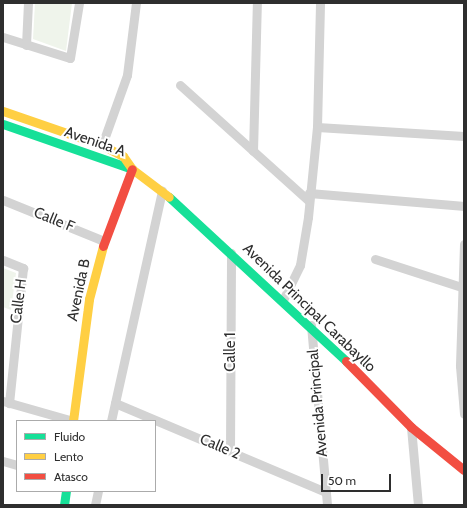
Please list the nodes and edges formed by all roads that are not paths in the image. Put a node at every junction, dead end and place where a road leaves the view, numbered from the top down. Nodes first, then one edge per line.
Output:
1 (28, 3) edge
2 (79, 3) edge
3 (136, 3) edge
4 (257, 3) edge
5 (320, 3) edge
6 (3, 37) edge
7 (26, 45) junction
8 (180, 85) dead end
9 (3, 111) edge
10 (3, 124) edge
11 (317, 127) junction
12 (464, 136) edge
13 (102, 145) junction
14 (253, 151) junction
15 (132, 169) junction
16 (162, 191) junction
17 (309, 197) junction
18 (3, 200) edge
19 (464, 206) edge
20 (104, 241) junction
21 (464, 244) edge
22 (231, 253) junction
23 (375, 259) dead end
24 (3, 260) edge
25 (461, 287) junction
26 (283, 300) junction
27 (462, 310) edge
28 (311, 324) junction
29 (6, 402) edge
30 (114, 403) junction
31 (464, 414) edge
32 (69, 420) edge
33 (73, 420) edge
34 (111, 420) edge
35 (154, 420) edge
36 (156, 421) edge
37 (411, 427) junction
38 (230, 452) junction
39 (3, 461) edge
40 (16, 465) edge
41 (464, 470) edge
42 (66, 492) edge
43 (98, 492) edge
44 (326, 492) junction
45 (64, 505) edge
46 (95, 505) edge
47 (327, 505) edge
48 (418, 505) edge

1 - 7 street
2 - 7 street
3 - 13 street
4 - 14 street
5 - 11 street
6 - 7 street
8 - 14 street
9 - 13 street, Avenida A
10 - 15 street, Avenida A
11 - 12 street
11 - 17 street
13 - 15 street, Avenida A
14 - 17 street
15 - 16 street, Avenida Principal Carabayllo
15 - 20 street, Avenida B
16 - 22 street, Avenida Principal Carabayllo
16 - 30 street
17 - 19 street
17 - 26 street
18 - 20 street, Calle F
20 - 33 street, Avenida B
21 - 25 street
22 - 26 street, Avenida Principal Carabayllo
22 - 38 street, Calle 1
23 - 25 street
24 - 29 street, Calle H
25 - 27 street
26 - 28 street, Avenida Principal Carabayllo
27 - 31 street
28 - 37 street, Avenida Principal Carabayllo
28 - 44 street, Avenida Principal
29 - 32 street
30 - 34 street
30 - 35 street, Calle 2
36 - 38 street, Calle 2
37 - 41 street, Avenida Principal Carabayllo
37 - 48 street
38 - 44 street, Calle 2
39 - 40 street
42 - 45 street
43 - 46 street
44 - 47 street, Avenida Principal

